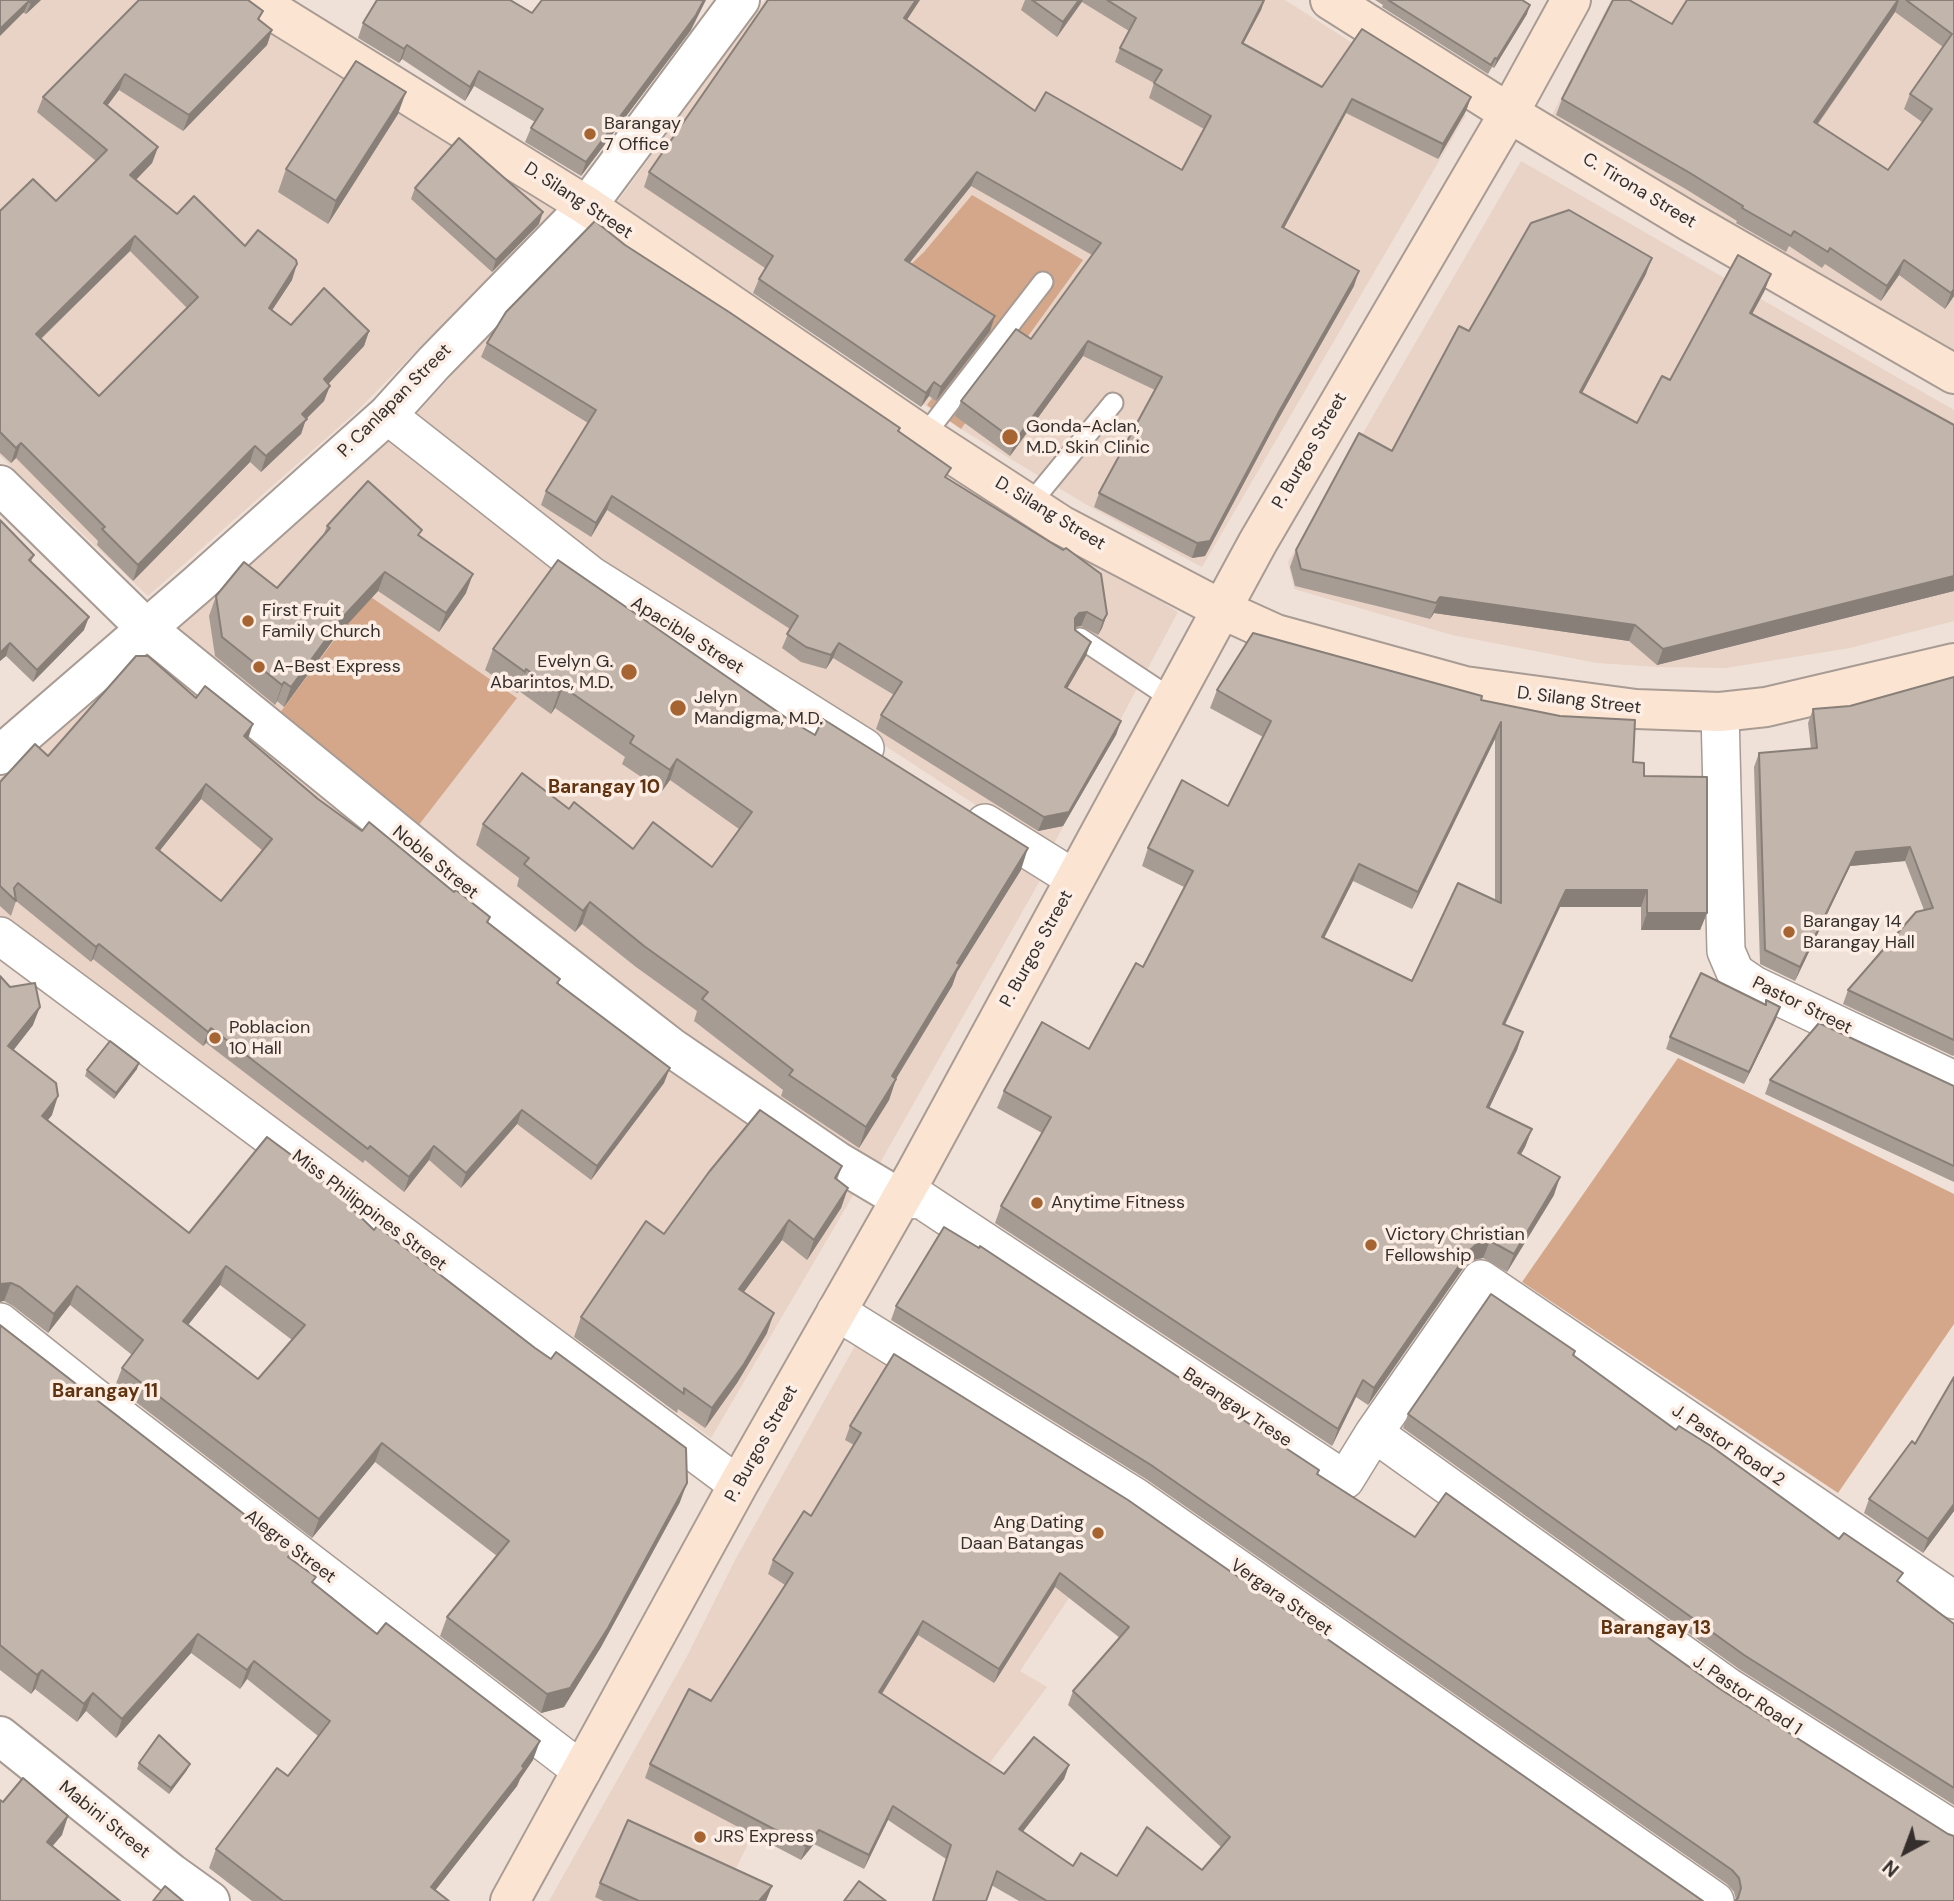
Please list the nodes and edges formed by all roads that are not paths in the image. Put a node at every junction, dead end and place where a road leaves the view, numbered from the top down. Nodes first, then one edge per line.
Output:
1 (255, 0) edge
2 (740, 0) edge
3 (1330, 0) edge
4 (1571, 0) edge
5 (1509, 113) junction
6 (587, 206) junction
7 (1043, 282) dead end
8 (1954, 374) edge
9 (1113, 403) dead end
10 (387, 415) junction
11 (924, 436) junction
12 (0, 485) edge
13 (1030, 504) junction
14 (1221, 609) junction
15 (146, 628) junction
16 (1080, 638) edge
17 (1954, 663) edge
18 (1172, 699) junction
19 (1720, 712) junction
20 (0, 755) edge
21 (898, 768) edge
22 (957, 805) edge
23 (1075, 879) junction
24 (0, 936) edge
25 (1954, 1080) edge
26 (901, 1199) junction
27 (1502, 1292) joint
28 (836, 1311) junction
29 (0, 1322) edge
30 (1374, 1433) junction
31 (738, 1485) junction
32 (1954, 1600) edge
33 (0, 1736) edge
34 (582, 1771) junction
35 (1954, 1830) edge
36 (514, 1900) edge
37 (210, 1901) edge
38 (1715, 1901) edge

1 - 6 main road, D. Silang Street
2 - 6 street, P. Canlapan Street
3 - 5 main road, C. Tirona Street
4 - 5 main road, P. Burgos Street
5 - 8 main road, C. Tirona Street
5 - 14 main road, P. Burgos Street
6 - 10 street, P. Canlapan Street
6 - 11 main road, D. Silang Street
7 - 11 lane
9 - 13 lane
10 - 15 street, P. Canlapan Street
10 - 21 street, Apacible Street
11 - 13 main road, D. Silang Street
12 - 15 street, Noble Street
13 - 14 main road, D. Silang Street
14 - 18 main road, P. Burgos Street
14 - 19 main road, D. Silang Street
15 - 20 street, P. Canlapan Street
15 - 26 street, Noble Street
16 - 18 lane
17 - 19 main road, D. Silang Street
18 - 23 main road, P. Burgos Street
19 - 25 street, Pastor Street
22 - 23 street
23 - 26 main road, P. Burgos Street
24 - 31 street, Miss Philippines Street
26 - 28 main road, P. Burgos Street
26 - 30 street, Barangay Trese
27 - 30 street, Barangay Trese
27 - 32 street, J. Pastor Road 2
28 - 31 main road, P. Burgos Street
28 - 38 street, Vergara Street
29 - 34 street, Alegre Street
30 - 35 street, J. Pastor Road 1
31 - 34 main road, P. Burgos Street
33 - 37 street, Mabini Street
34 - 36 main road, P. Burgos Street

